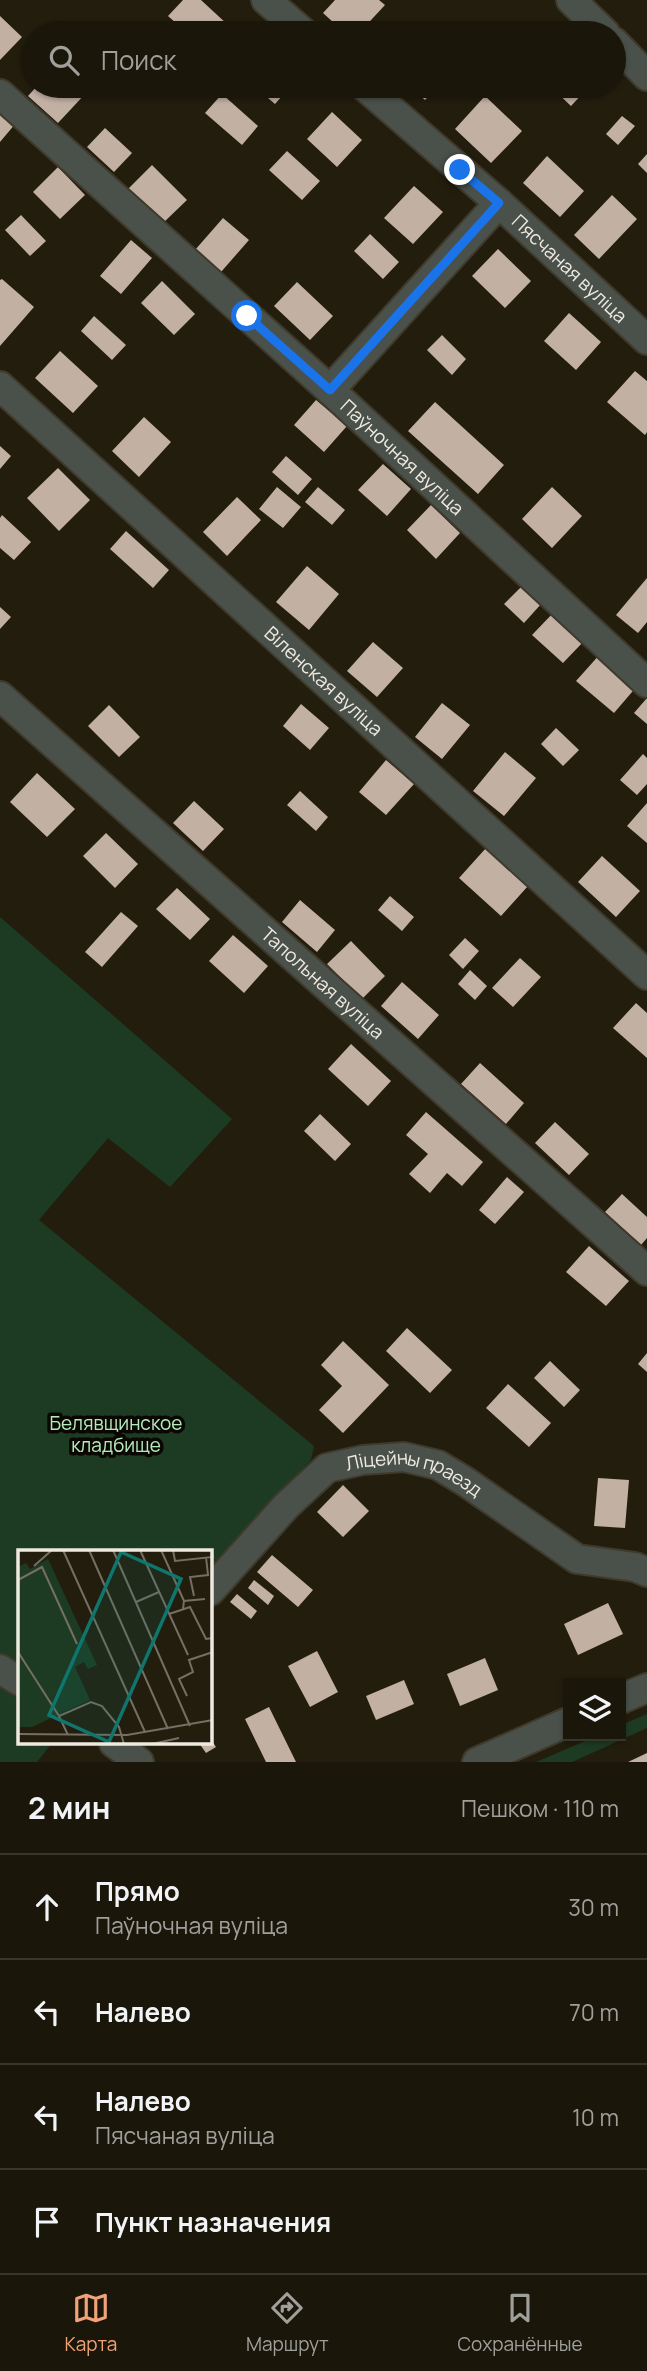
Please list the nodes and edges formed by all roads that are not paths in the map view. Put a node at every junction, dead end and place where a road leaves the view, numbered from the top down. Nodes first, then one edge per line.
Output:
1 (266, 0) edge
2 (571, 0) edge
3 (290, 21) edge
4 (593, 21) edge
5 (626, 54) edge
6 (647, 76) edge
7 (0, 94) edge
8 (378, 98) edge
9 (499, 203) junction
10 (647, 340) edge
11 (0, 386) edge
12 (330, 390) junction
13 (647, 683) edge
14 (0, 696) edge
15 (647, 975) edge
16 (647, 1270) edge
17 (647, 1572) edge
18 (212, 1589) edge
19 (0, 1669) edge
20 (18, 1680) edge
21 (647, 1688) edge
22 (626, 1697) edge
23 (563, 1724) edge
24 (115, 1744) edge
25 (139, 1762) edge
26 (477, 1762) edge

1 - 3 street
2 - 4 street
5 - 6 street
7 - 12 street, Паўночная вуліца
8 - 9 street, Пясчаная вуліца
9 - 10 street, Пясчаная вуліца
9 - 12 street
11 - 15 street, Віленская вуліца
12 - 13 street, Паўночная вуліца
14 - 16 street, Тапольная вуліца
17 - 18 street, Ліцейны праезд
19 - 20 street
21 - 22 street
23 - 26 street
24 - 25 street

